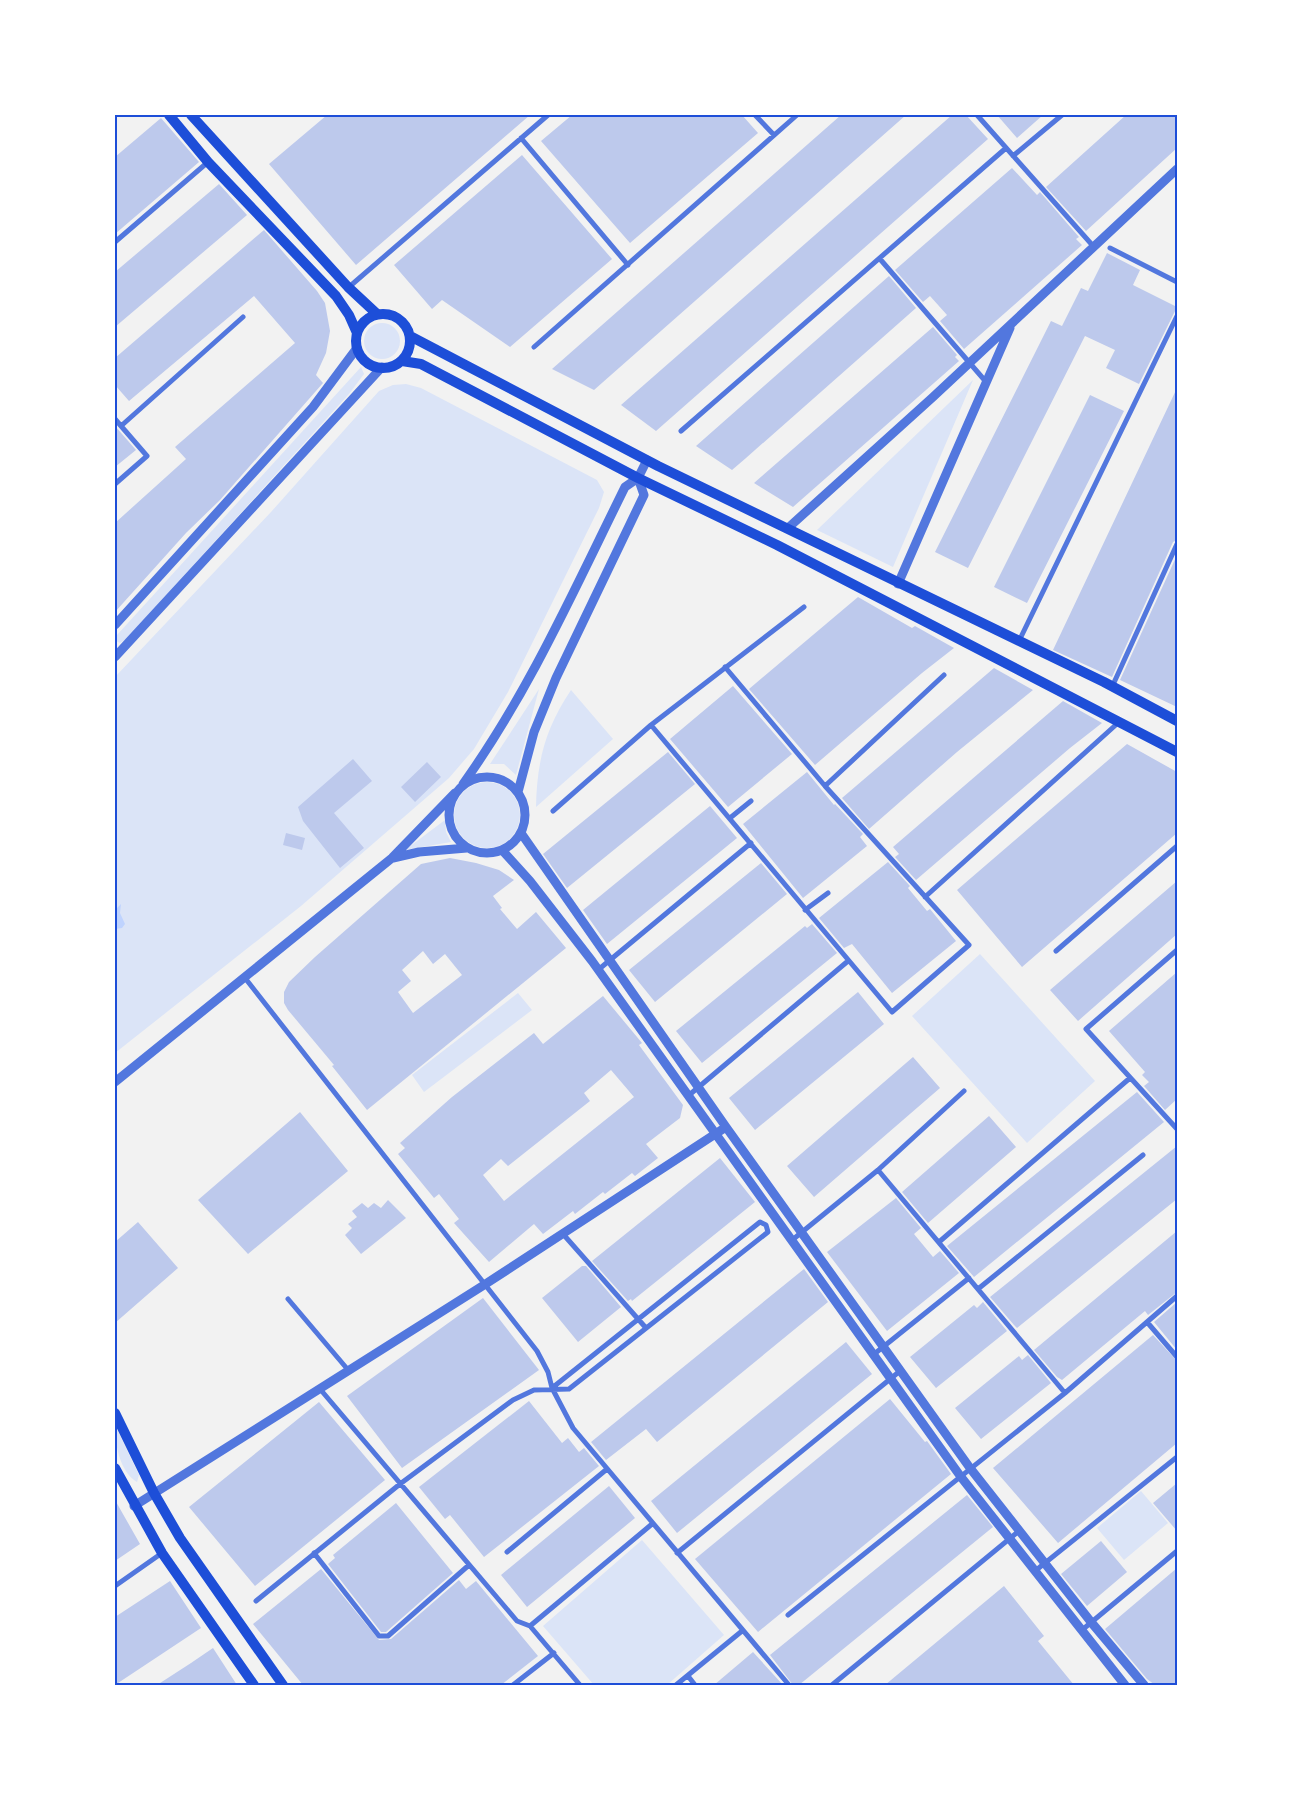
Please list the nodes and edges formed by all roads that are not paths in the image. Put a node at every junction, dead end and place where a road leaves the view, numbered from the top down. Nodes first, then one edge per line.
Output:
1 (169, 115) edge
2 (191, 115) edge
3 (548, 115) edge
4 (756, 115) edge
5 (797, 115) edge
6 (977, 115) edge
7 (1062, 115) edge
8 (774, 135) junction
9 (521, 138) junction
10 (1006, 148) junction
11 (1013, 156) junction
12 (208, 162) junction
13 (1177, 169) edge
14 (115, 242) edge
15 (1094, 247) junction
16 (1110, 248) dead end
17 (880, 259) junction
18 (628, 265) junction
19 (1177, 282) edge
20 (348, 287) junction
21 (377, 314) junction
22 (1177, 316) edge
23 (243, 317) dead end
24 (1012, 323) junction
25 (357, 333) junction
26 (410, 336) junction
27 (534, 347) dead end
28 (357, 348) junction
29 (402, 361) junction
30 (970, 363) junction
31 (382, 368) junction
32 (987, 383) junction
33 (115, 419) edge
34 (121, 426) junction
35 (682, 431) dead end
36 (647, 460) junction
37 (638, 478) junction
38 (115, 484) edge
39 (788, 528) junction
40 (1177, 544) edge
41 (898, 584) junction
42 (804, 607) dead end
43 (115, 625) edge
44 (1018, 642) junction
45 (115, 658) edge
46 (725, 667) junction
47 (944, 676) dead end
48 (1112, 687) junction
49 (1177, 721) edge
50 (1120, 722) junction
51 (651, 725) junction
52 (1177, 752) edge
53 (463, 784) junction
54 (825, 786) junction
55 (518, 792) junction
56 (455, 793) junction
57 (751, 801) dead end
58 (553, 811) dead end
59 (730, 818) junction
60 (521, 833) junction
61 (751, 843) junction
62 (1177, 846) edge
63 (467, 848) junction
64 (502, 850) junction
65 (392, 858) junction
66 (828, 893) dead end
67 (925, 896) junction
68 (805, 910) junction
69 (1177, 950) edge
70 (1056, 951) dead end
71 (611, 960) junction
72 (848, 961) junction
73 (598, 970) junction
74 (245, 978) junction
75 (1130, 1078) junction
76 (115, 1082) edge
77 (698, 1087) junction
78 (964, 1091) dead end
79 (687, 1096) junction
80 (726, 1127) junction
81 (1177, 1129) edge
82 (714, 1135) junction
83 (1143, 1155) dead end
84 (878, 1170) junction
85 (563, 1234) junction
86 (802, 1234) junction
87 (791, 1241) junction
88 (939, 1242) junction
89 (969, 1278) junction
90 (484, 1285) junction
91 (978, 1289) junction
92 (1177, 1296) edge
93 (288, 1299) dead end
94 (638, 1318) junction
95 (1147, 1322) junction
96 (646, 1328) junction
97 (883, 1347) junction
98 (873, 1355) junction
99 (1177, 1357) edge
100 (900, 1370) junction
101 (349, 1371) junction
102 (890, 1379) junction
103 (552, 1388) junction
104 (320, 1389) junction
105 (1065, 1393) junction
106 (115, 1413) edge
107 (1177, 1457) edge
108 (115, 1468) edge
109 (970, 1468) junction
110 (607, 1469) junction
111 (961, 1477) junction
112 (400, 1484) junction
113 (154, 1493) junction
114 (134, 1506) junction
115 (652, 1524) junction
116 (1019, 1531) junction
117 (1009, 1538) junction
118 (1177, 1551) edge
119 (507, 1552) dead end
120 (162, 1553) junction
121 (314, 1553) junction
122 (677, 1553) junction
123 (469, 1565) junction
124 (1045, 1565) junction
125 (1035, 1571) junction
126 (115, 1586) edge
127 (256, 1601) dead end
128 (788, 1615) dead end
129 (1091, 1622) junction
130 (530, 1626) junction
131 (1082, 1630) junction
132 (742, 1631) junction
133 (554, 1653) junction
134 (688, 1676) junction
135 (280, 1684) edge
136 (254, 1685) edge
137 (513, 1685) edge
138 (580, 1685) edge
139 (676, 1685) edge
140 (695, 1685) edge
141 (789, 1685) edge
142 (832, 1685) edge
143 (1125, 1685) edge
144 (1144, 1685) edge

1 - 12 main road
2 - 20 main road
3 - 9 street
4 - 8 street
5 - 8 street
6 - 10 street
7 - 11 street
8 - 18 street
9 - 18 street
9 - 20 street
10 - 11 street
10 - 17 street
11 - 15 street
12 - 14 street
12 - 25 main road
13 - 15 street
15 - 24 street
16 - 19 street
17 - 30 street
17 - 35 street
18 - 27 street
20 - 21 main road
21 - 25 main road
21 - 26 main road
22 - 44 street
23 - 34 street
24 - 30 street
24 - 32 street
25 - 28 main road
26 - 29 main road
26 - 36 main road
28 - 31 main road
28 - 43 street
29 - 31 main road
29 - 37 main road
30 - 32 street
30 - 39 street
31 - 45 street
32 - 41 street
33 - 34 street
34 - 38 street
36 - 37 street
36 - 39 main road
37 - 50 main road
37 - 53 street
37 - 55 street
39 - 41 main road
40 - 48 street
41 - 44 main road
42 - 46 street
44 - 48 main road
46 - 51 street
46 - 54 street
47 - 54 street
48 - 49 main road
50 - 52 main road
50 - 67 street
51 - 58 street
51 - 59 street
53 - 55 street
53 - 56 street
54 - 67 street
55 - 60 street
56 - 63 street
56 - 65 street
57 - 59 street
59 - 61 street
60 - 64 street
60 - 71 street
61 - 68 street
61 - 71 street
62 - 70 street
63 - 64 street
63 - 65 street
64 - 73 street
65 - 74 street
66 - 68 street
67 - 72 street
68 - 72 street
69 - 75 street
71 - 73 street
71 - 77 street
72 - 77 street
73 - 79 street
74 - 76 street
74 - 90 street
75 - 81 street
75 - 88 street
77 - 79 street
77 - 80 street
78 - 84 street
79 - 82 street
80 - 82 street
80 - 86 street
82 - 85 street
82 - 87 street
83 - 91 street
84 - 86 street
84 - 88 street
85 - 90 street
85 - 94 street
86 - 87 street
86 - 97 street
87 - 98 street
88 - 89 street
89 - 91 street
89 - 97 street
90 - 101 street
90 - 103 street
91 - 105 street
92 - 95 street
93 - 101 street
94 - 96 street
94 - 96 street
94 - 103 street
95 - 99 street
95 - 105 street
96 - 103 street
97 - 98 street
97 - 100 street
98 - 102 street
100 - 102 street
100 - 109 street
101 - 104 street
102 - 111 street
102 - 122 street
103 - 110 street
103 - 112 street
104 - 112 street
104 - 113 street
105 - 109 street
106 - 113 main road
107 - 124 street
108 - 114 main road
109 - 111 street
109 - 116 street
110 - 115 street
110 - 119 street
111 - 117 street
111 - 128 street
112 - 121 street
112 - 123 street
113 - 114 street
113 - 135 main road
114 - 120 main road
115 - 122 street
115 - 130 street
116 - 117 street
116 - 124 street
117 - 125 street
117 - 142 street
118 - 129 street
120 - 126 street
120 - 136 main road
121 - 123 street
121 - 127 street
122 - 132 street
123 - 130 street
124 - 125 street
124 - 129 street
125 - 131 street
129 - 131 street
129 - 144 street
130 - 133 street
131 - 143 street
132 - 134 street
132 - 141 street
133 - 137 street
133 - 138 street
134 - 139 street
134 - 140 street

